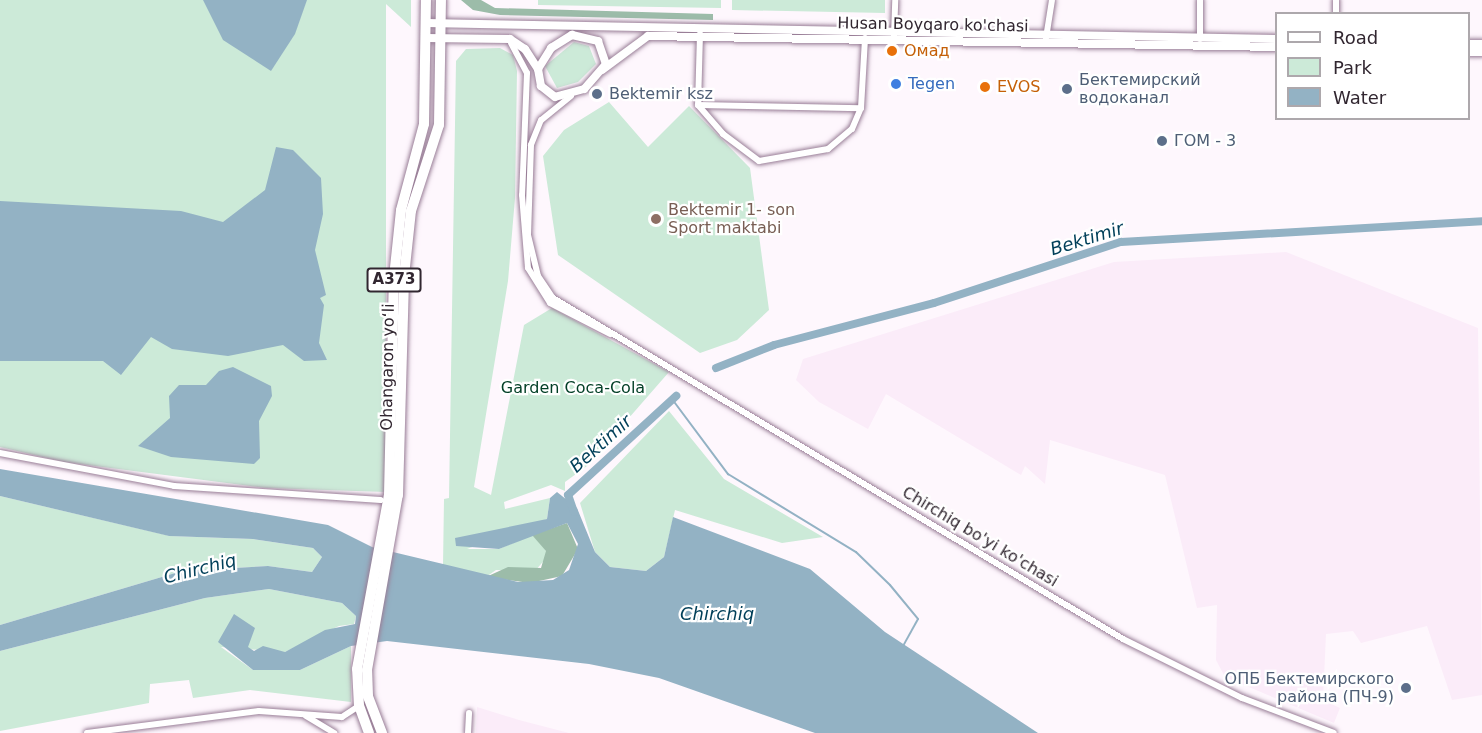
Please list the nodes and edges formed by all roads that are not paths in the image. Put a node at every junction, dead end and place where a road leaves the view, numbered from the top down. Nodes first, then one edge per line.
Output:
1 (426, 0) edge
2 (441, 0) edge
3 (895, 0) edge
4 (1052, 0) edge
5 (1200, 0) edge
6 (426, 23) junction
7 (441, 23) junction
8 (534, 25) junction
9 (605, 25) junction
10 (700, 32) junction
11 (577, 34) junction
12 (865, 35) junction
13 (894, 36) junction
14 (426, 38) junction
15 (441, 38) junction
16 (504, 38) junction
17 (1046, 38) junction
18 (1275, 39) edge
19 (1200, 42) junction
20 (1275, 47) edge
21 (538, 69) junction
22 (602, 70) junction
23 (527, 91) junction
24 (571, 96) junction
25 (698, 105) junction
26 (861, 108) junction
27 (625, 340) junction
28 (0, 453) edge
29 (381, 500) dead end
30 (385, 541) junction
31 (363, 658) junction
32 (359, 706) junction
33 (469, 712) dead end
34 (306, 716) junction
35 (87, 733) edge
36 (334, 733) edge
37 (369, 733) edge
38 (382, 733) edge
39 (468, 733) edge
40 (1334, 733) edge

1 - 6 highway, Ohangaron yoʻli / A373
2 - 7 highway, Ohangaron yoʻli / A373
3 - 13 street
4 - 17 street
5 - 19 street
6 - 7 main road, Husan Boyqaro ko'chasi
6 - 14 highway, Ohangaron yoʻli / A373
7 - 8 main road, Husan Boyqaro ko'chasi
7 - 15 highway, Ohangaron yoʻli / A373
8 - 9 main road, Husan Boyqaro ko'chasi
8 - 11 main road, Husan Boyqaro ko'chasi
9 - 10 main road, Husan Boyqaro ko'chasi
9 - 11 main road, Husan Boyqaro ko'chasi
10 - 12 main road, Husan Boyqaro ko'chasi
10 - 22 main road, Husan Boyqaro ko'chasi
10 - 25 street
11 - 21 main road, Husan Boyqaro ko'chasi
11 - 22 main road, Husan Boyqaro ko'chasi
12 - 13 main road, Husan Boyqaro ko'chasi
12 - 26 street
13 - 17 main road, Husan Boyqaro ko'chasi
14 - 15 main road
14 - 30 highway, Ohangaron yoʻli / A373
15 - 16 main road
15 - 30 highway, Ohangaron yoʻli / A373
16 - 21 main road
16 - 23 street, Chirchiq bo'yi ko'chasi
17 - 19 main road, Husan Boyqaro ko'chasi
18 - 19 main road, Husan Boyqaro ko'chasi
19 - 20 main road, Husan Boyqaro ko'chasi
21 - 23 street, Chirchiq bo'yi ko'chasi
21 - 24 main road
22 - 24 main road, Husan Boyqaro ko'chasi
23 - 27 street, Chirchiq bo'yi ko'chasi
24 - 27 street, Chirchiq bo'yi ko'chasi
25 - 26 street
25 - 26 street
27 - 40 street, Chirchiq bo'yi ko'chasi
28 - 29 street
30 - 31 highway, Ohangaron yoʻli / A373
31 - 32 highway, Ohangaron yoʻli / A373
31 - 38 highway, Ohangaron yoʻli / A373
32 - 34 street
32 - 37 highway, Ohangaron yoʻli / A373
33 - 39 street
34 - 35 street
34 - 36 street

